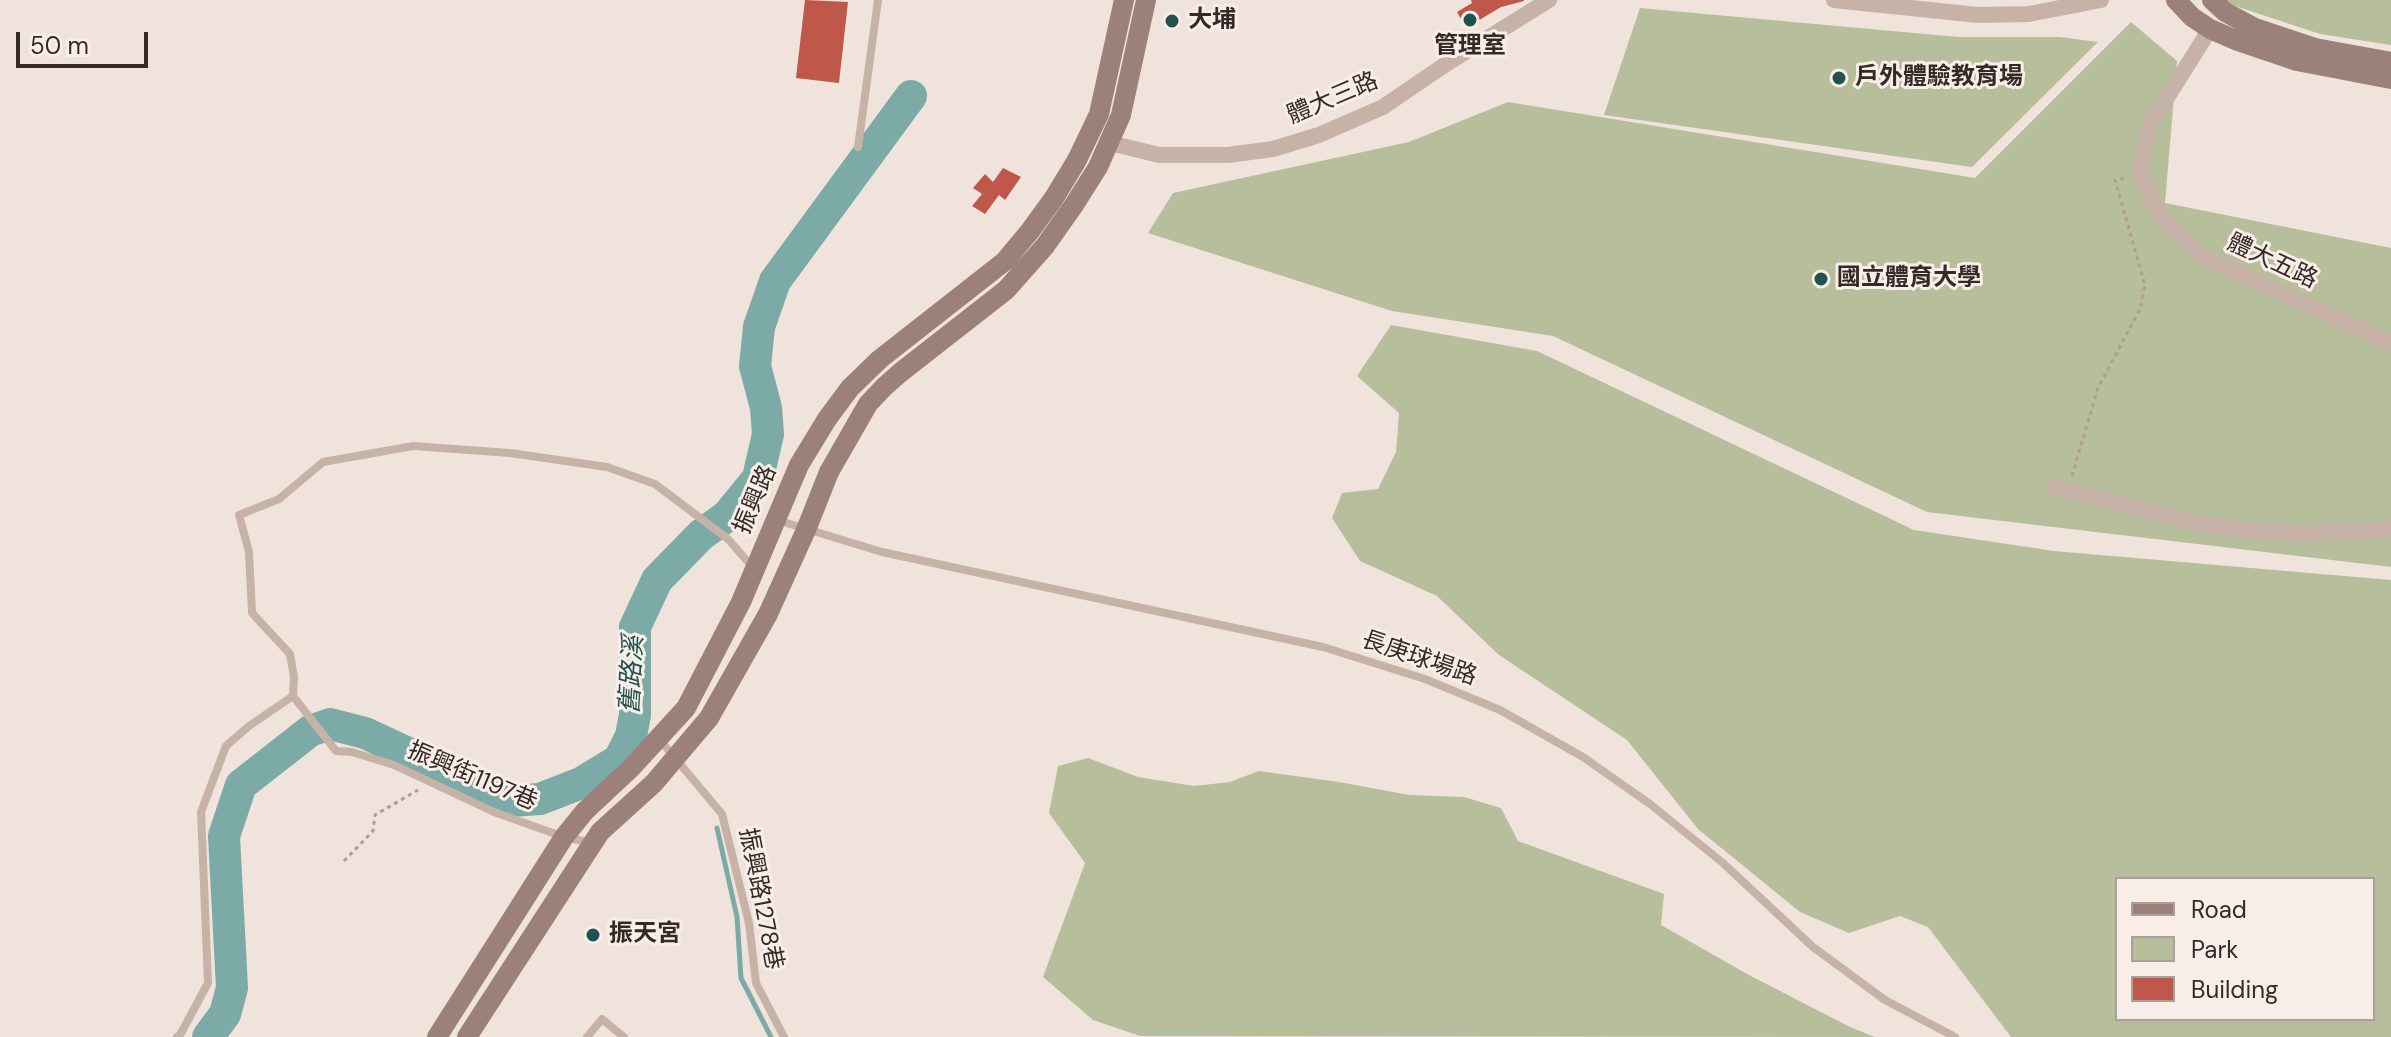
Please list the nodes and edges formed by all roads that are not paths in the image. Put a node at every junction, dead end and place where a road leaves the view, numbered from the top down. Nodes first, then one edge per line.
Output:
1 (878, 0) edge
2 (1124, 0) edge
3 (1146, 0) edge
4 (1549, 0) edge
5 (1834, 0) edge
6 (2101, 0) edge
7 (2176, 0) edge
8 (2212, 0) edge
9 (2210, 29) junction
10 (2391, 62) edge
11 (2391, 79) edge
12 (1088, 136) junction
13 (1110, 143) junction
14 (858, 147) dead end
15 (2391, 343) edge
16 (2062, 489) road end
17 (776, 519) junction
18 (2391, 529) edge
19 (806, 530) junction
20 (755, 569) junction
21 (293, 696) junction
22 (659, 738) junction
23 (675, 757) junction
24 (564, 837) junction
25 (592, 843) junction
26 (177, 1037) edge
27 (437, 1037) edge
28 (467, 1037) edge
29 (587, 1037) edge
30 (624, 1037) edge
31 (784, 1037) edge
32 (1955, 1037) edge

1 - 14 lane
2 - 12 street, 振興路
3 - 13 street
4 - 13 street, 體大三路
5 - 6 street
7 - 9 street
8 - 10 street
9 - 11 street
9 - 15 street, 體大五路
12 - 13 street
12 - 17 street, 振興路
13 - 19 street
16 - 18 street
17 - 19 lane, 長庚球場路
17 - 20 street, 振興路
19 - 23 street
19 - 32 lane, 長庚球場路
20 - 21 lane
20 - 22 street, 振興路
21 - 24 lane, 振興街1197巷
21 - 26 lane
22 - 23 lane, 振興路1278巷
22 - 24 street, 振興路
23 - 25 street
23 - 31 lane, 振興路1278巷
24 - 25 lane, 振興街1197巷
24 - 27 street, 振興路
25 - 28 street
29 - 30 lane

